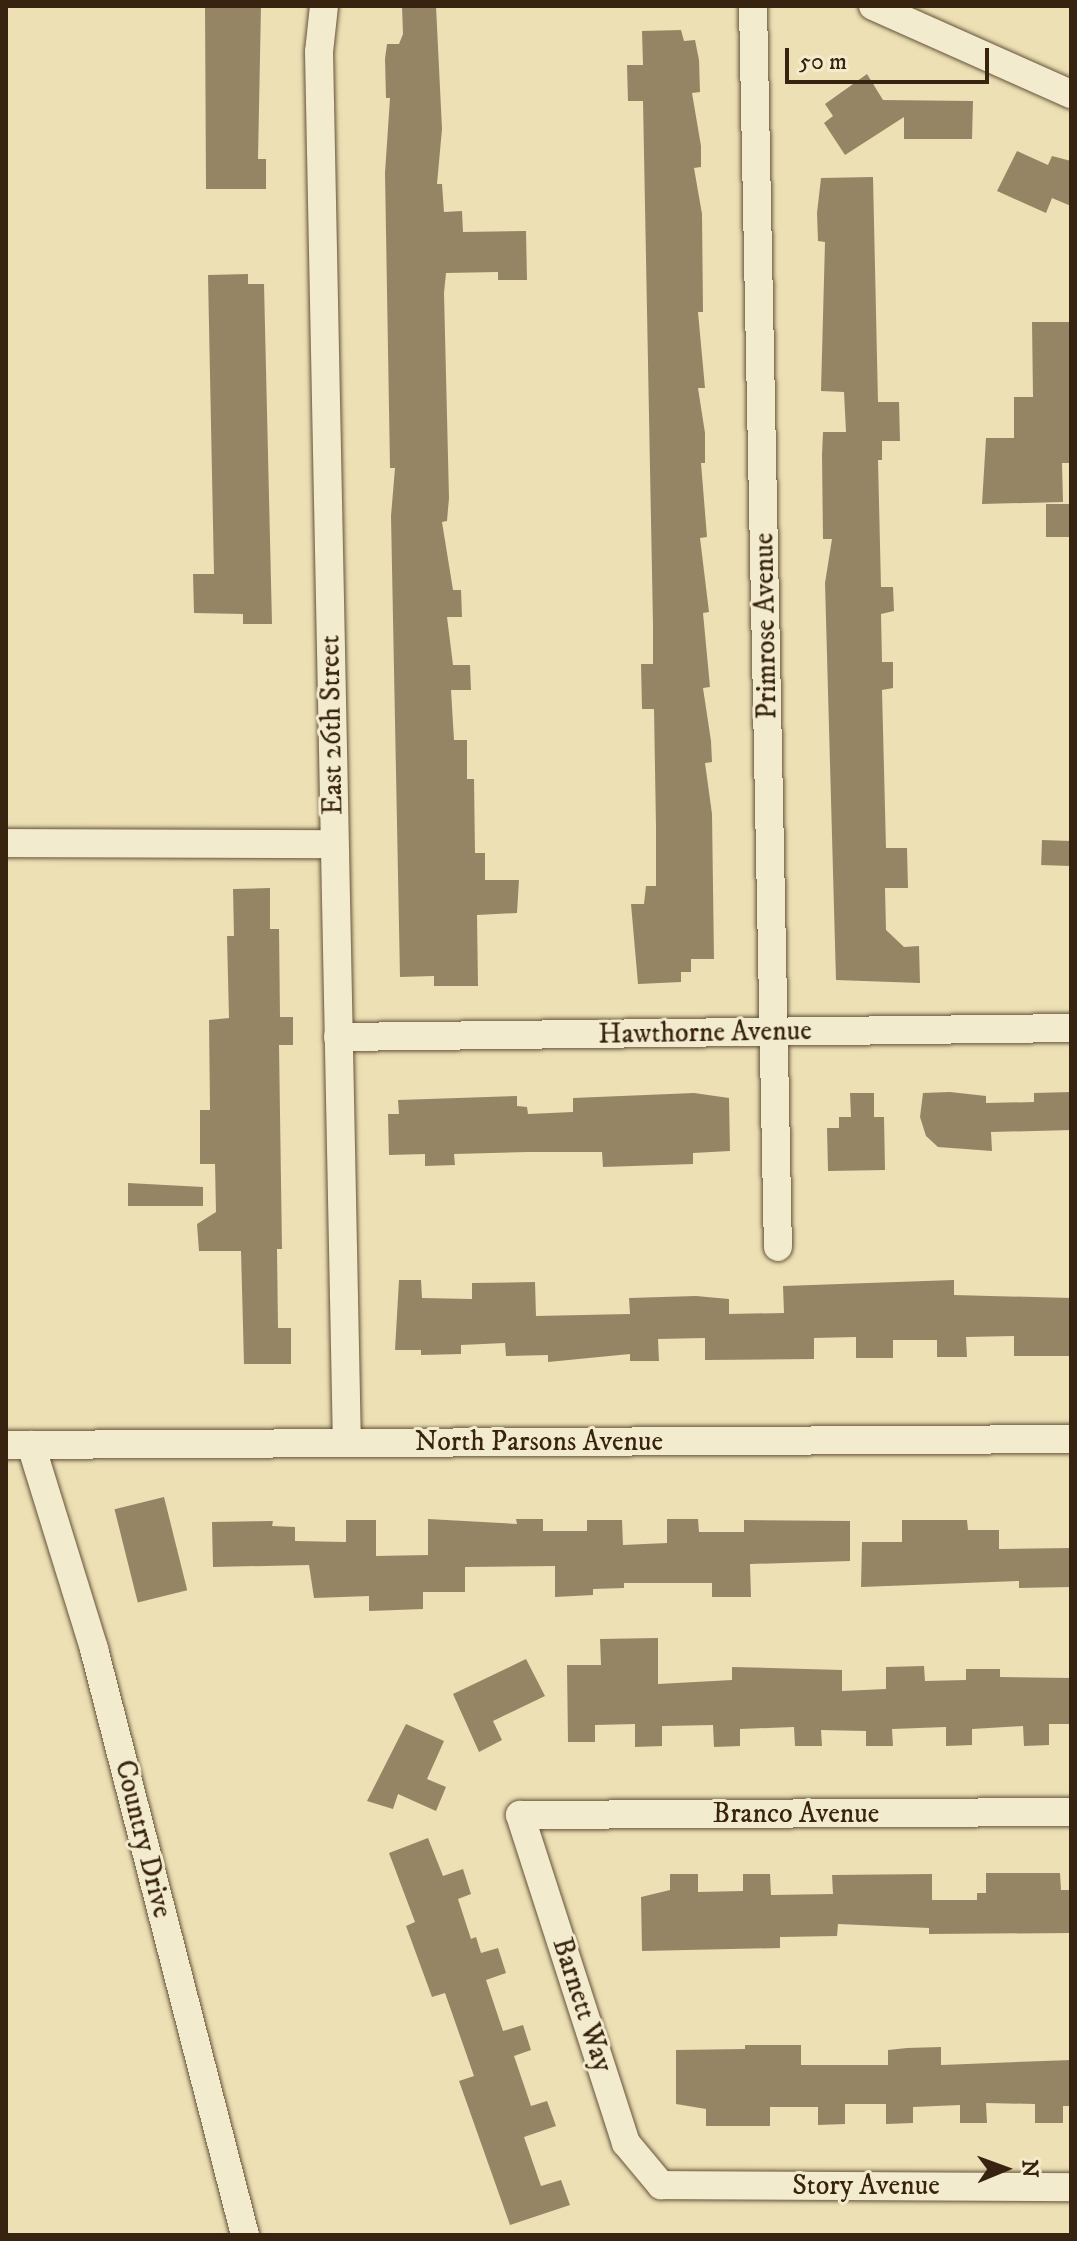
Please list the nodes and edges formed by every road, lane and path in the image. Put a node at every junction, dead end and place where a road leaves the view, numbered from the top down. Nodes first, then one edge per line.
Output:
1 (324, 6) edge
2 (753, 6) edge
3 (873, 6) edge
4 (1071, 94) edge
5 (6, 843) edge
6 (334, 844) junction
7 (1071, 1028) edge
8 (774, 1032) junction
9 (338, 1037) junction
10 (778, 1247) dead end
11 (1071, 1439) edge
12 (347, 1443) junction
13 (18, 1445) edge
14 (1071, 1812) edge
15 (520, 1815) joint
16 (661, 2185) joint
17 (1071, 2187) edge
18 (245, 2235) edge

1 - 6 street, East 26th Street
2 - 8 street, Primrose Avenue
3 - 4 street
5 - 6 street
6 - 9 street, East 26th Street
7 - 8 street, Hawthorne Avenue
8 - 9 street, Hawthorne Avenue
8 - 10 street, Primrose Avenue
9 - 12 street, East 26th Street
11 - 12 street, North Parsons Avenue
12 - 13 street, North Parsons Avenue
13 - 18 street, Country Drive
14 - 15 street, Branco Avenue
15 - 16 street, Barnett Way
16 - 17 street, Story Avenue

